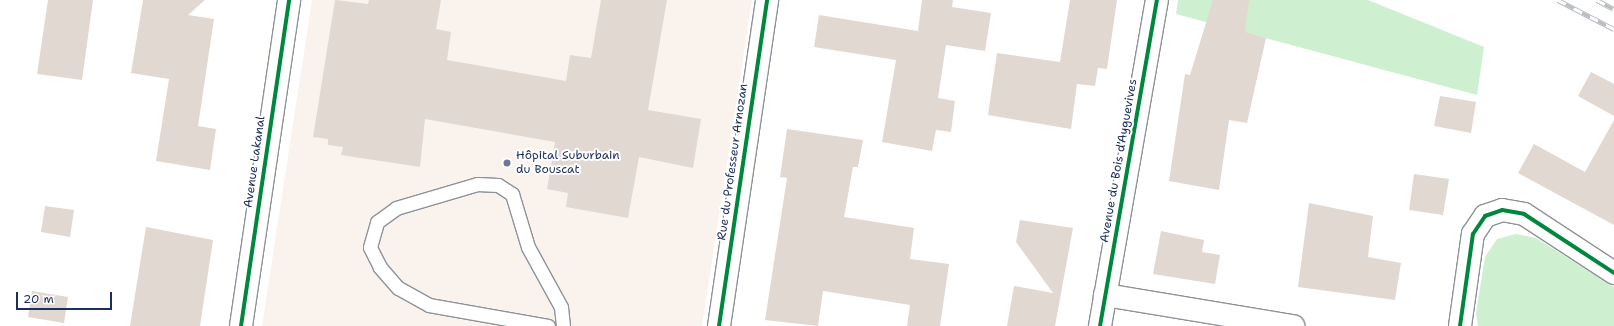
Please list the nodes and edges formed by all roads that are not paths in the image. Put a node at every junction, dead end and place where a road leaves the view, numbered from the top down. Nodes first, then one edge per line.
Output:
1 (289, 0) edge
2 (767, 0) edge
3 (1157, 0) edge
4 (1614, 273) edge
5 (1105, 295) junction
6 (241, 326) edge
7 (548, 326) edge
8 (563, 326) edge
9 (718, 326) edge
10 (1100, 326) edge
11 (1293, 326) edge
12 (1460, 326) edge

1 - 6 street, Avenue Lakanal
2 - 9 street, Rue du Professeur Arnozan
3 - 5 street, Avenue du Bois d'Ayguevives
4 - 12 street
5 - 10 street, Avenue du Bois d'Ayguevives
5 - 11 street
7 - 8 lane

